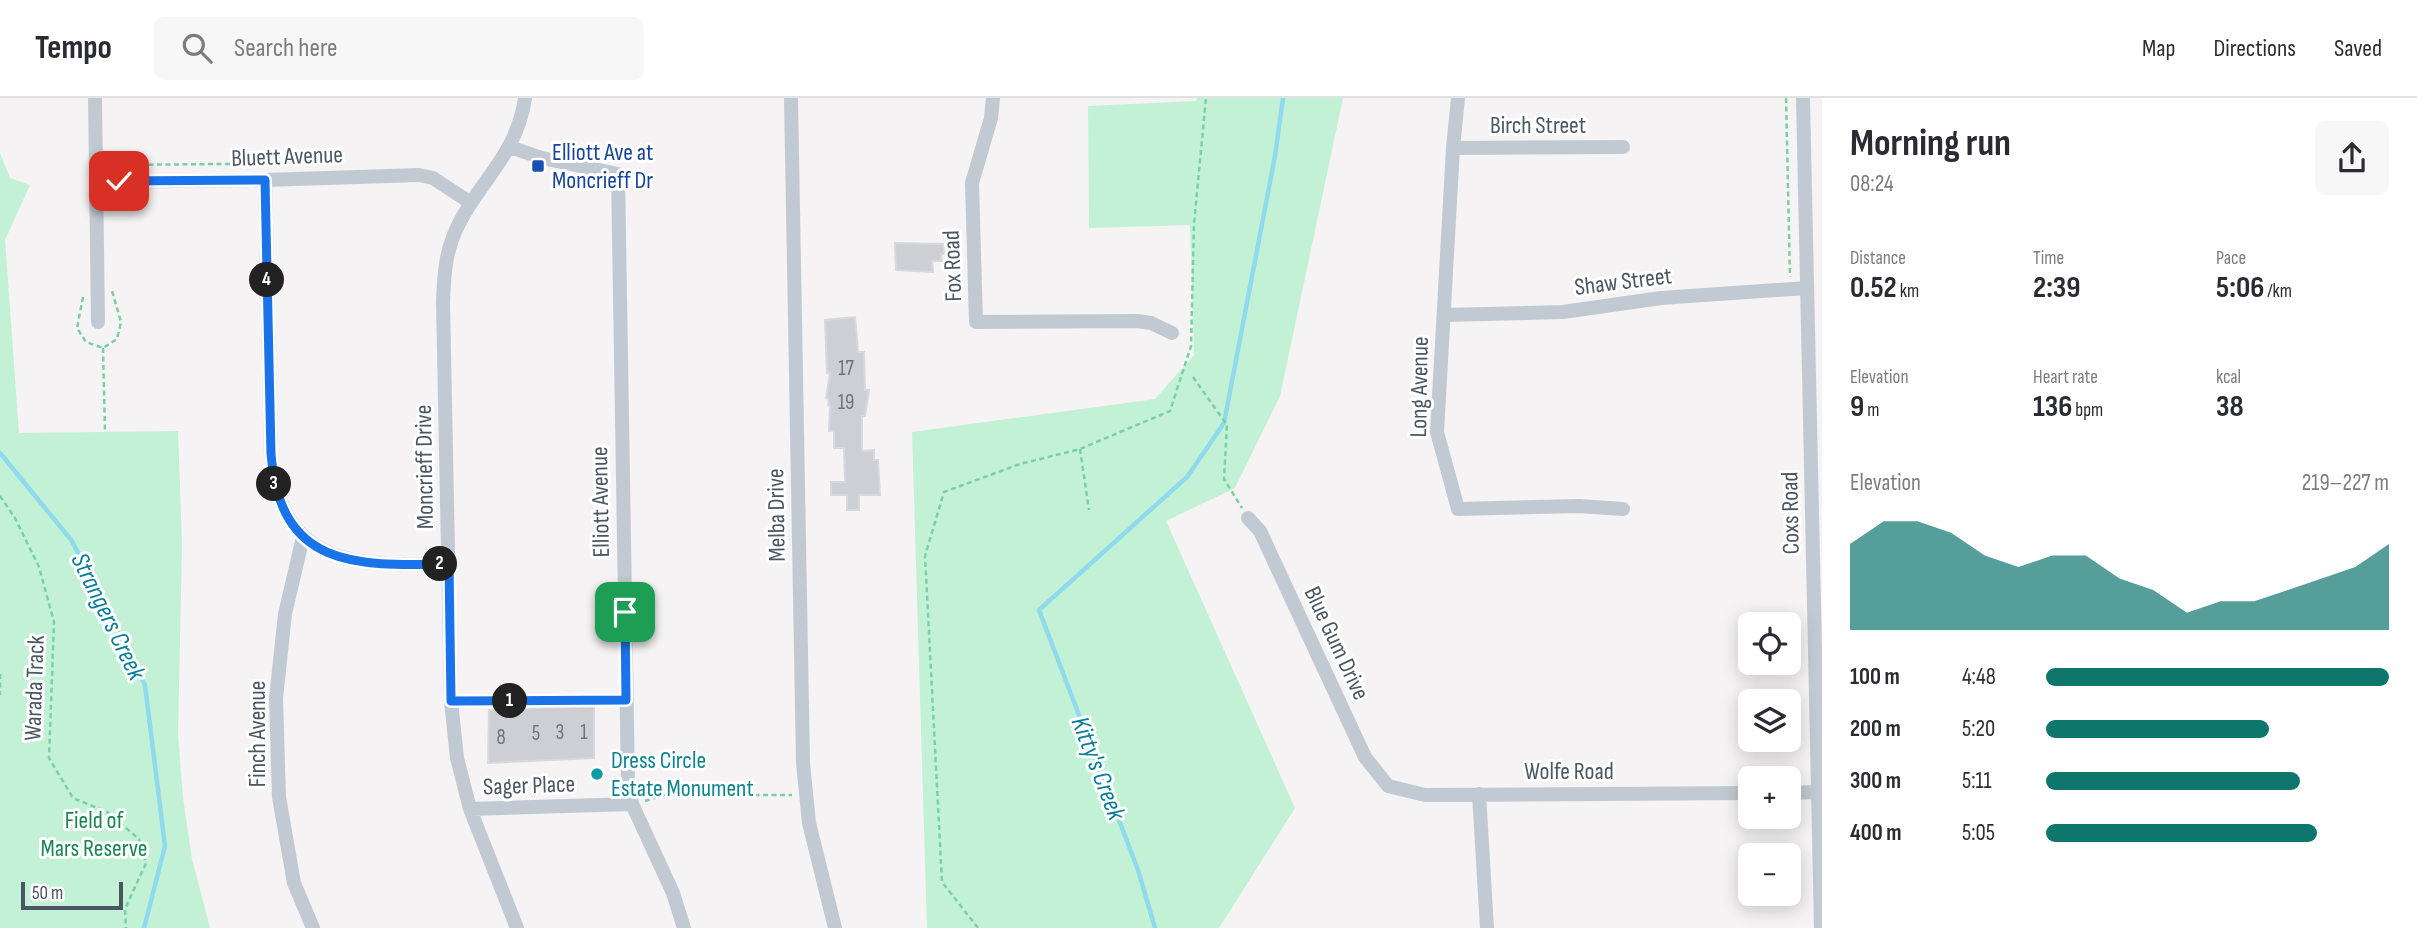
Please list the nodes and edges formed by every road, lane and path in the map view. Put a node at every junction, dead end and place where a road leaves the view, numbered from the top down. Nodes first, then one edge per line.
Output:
1 (95, 98) edge
2 (525, 98) edge
3 (791, 98) edge
4 (993, 98) edge
5 (1206, 98) edge
6 (1458, 98) edge
7 (1786, 98) edge
8 (1802, 98) edge
9 (510, 147) junction
10 (1623, 147) dead end
11 (1453, 148) junction
12 (265, 180) junction
13 (96, 182) junction
14 (471, 203) junction
15 (1790, 278) dead end
16 (1807, 288) junction
17 (1444, 315) junction
18 (98, 322) dead end
19 (1172, 333) dead end
20 (103, 348) dead end
21 (1193, 377) dead end
22 (105, 430) dead end
23 (1080, 449) junction
24 (0, 496) edge
25 (1623, 509) dead end
26 (1089, 510) dead end
27 (1248, 518) joint
28 (303, 537) junction
29 (449, 564) junction
30 (0, 674) edge
31 (0, 695) edge
32 (626, 700) junction
33 (451, 701) junction
34 (1819, 730) edge
35 (1388, 786) joint
36 (1818, 792) junction
37 (1738, 793) edge
38 (1801, 793) edge
39 (1479, 794) junction
40 (806, 795) junction
41 (632, 804) junction
42 (470, 809) junction
43 (125, 928) edge
44 (313, 928) edge
45 (517, 928) edge
46 (684, 928) edge
47 (835, 928) edge
48 (978, 928) edge
49 (1487, 928) edge
50 (1821, 928) edge

1 - 13 street
2 - 9 street, Moncrieff Drive
3 - 40 street, Melba Drive
4 - 19 street, Fox Road
5 - 23 path
6 - 11 street, Long Avenue
7 - 15 path
8 - 16 street, Coxs Road
9 - 14 street, Moncrieff Drive
9 - 32 street, Elliott Avenue
10 - 11 street, Birch Street
11 - 17 street, Long Avenue
12 - 13 street, Bluett Avenue
12 - 14 street, Bluett Avenue
12 - 28 street
13 - 18 street
14 - 29 street, Moncrieff Drive
16 - 17 street, Shaw Street
16 - 34 street, Coxs Road
17 - 25 street, Long Avenue
20 - 22 path
21 - 27 path
23 - 26 path
23 - 48 path
24 - 43 path, Warada Track
27 - 35 street, Blue Gum Drive
28 - 29 street
28 - 44 street, Finch Avenue
29 - 33 street, Moncrieff Drive
30 - 31 path
32 - 33 lane
32 - 41 street, Elliott Avenue
33 - 42 street, Moncrieff Drive
34 - 36 street, Coxs Road
35 - 39 street, Wolfe Road
36 - 38 street
36 - 50 street, Coxs Road
37 - 39 street, Wolfe Road
39 - 49 street
40 - 41 path
40 - 47 street, Melba Drive
41 - 42 street, Sager Place
41 - 46 street, Elliott Avenue
42 - 45 street, Moncrieff Drive

